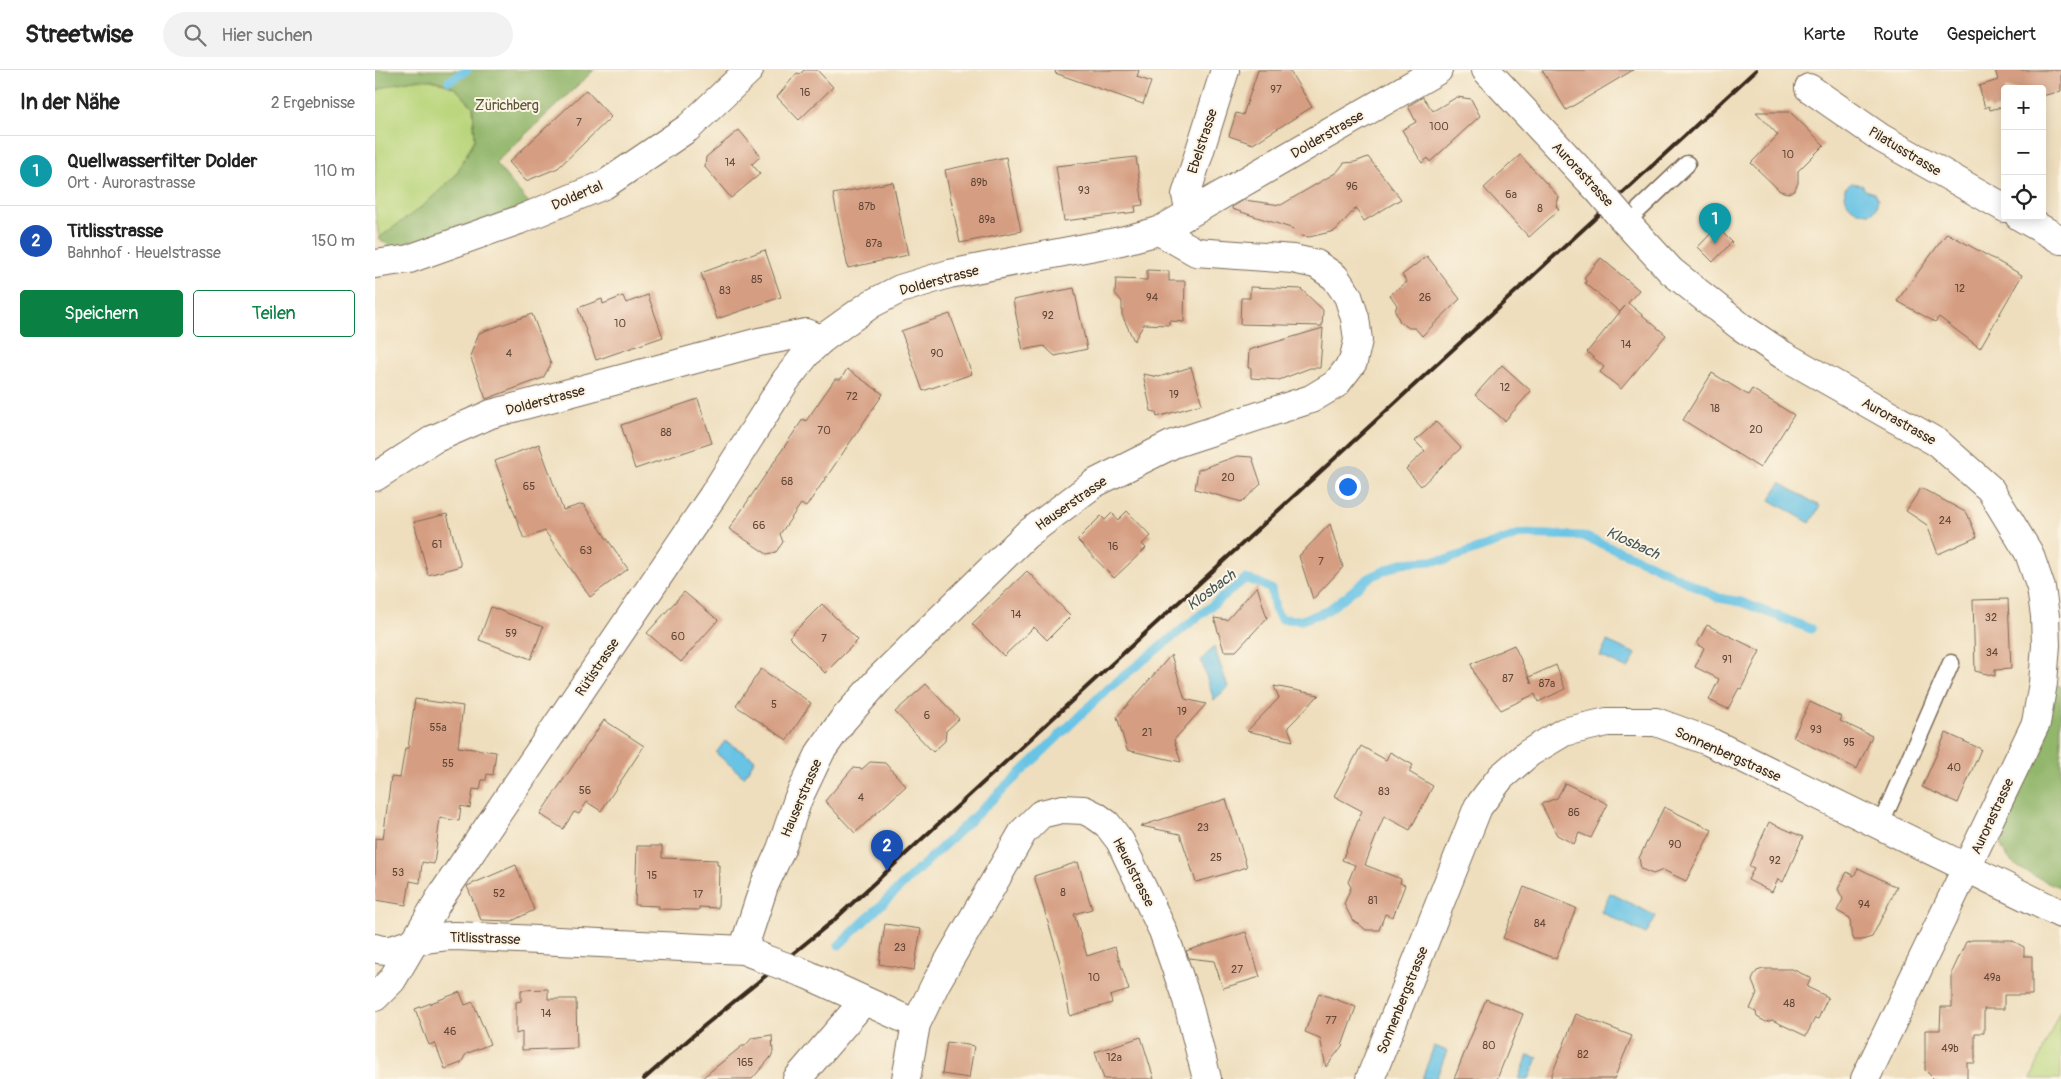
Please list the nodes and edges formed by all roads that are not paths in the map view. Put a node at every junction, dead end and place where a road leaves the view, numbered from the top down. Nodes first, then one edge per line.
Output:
1 (749, 70) edge
2 (1225, 70) edge
3 (1438, 70) edge
4 (1486, 70) edge
5 (1809, 88) dead end
6 (1687, 164) dead end
7 (2001, 206) edge
8 (1191, 212) junction
9 (1625, 220) junction
10 (2026, 220) edge
11 (1159, 231) junction
12 (2061, 240) edge
13 (375, 264) edge
14 (822, 339) junction
15 (375, 477) edge
16 (1951, 663) dead end
17 (1880, 826) junction
18 (1967, 869) junction
19 (2061, 914) edge
20 (416, 941) junction
21 (375, 948) edge
22 (753, 954) junction
23 (375, 997) edge
24 (863, 1001) junction
25 (916, 1024) junction
26 (797, 1079) edge
27 (906, 1079) edge
28 (1207, 1079) edge
29 (1371, 1079) edge
30 (1865, 1079) edge

1 - 13 street, Doldertal
2 - 8 street, Ebelstrasse
3 - 8 street, Dolderstrasse
4 - 9 street, Aurorastrasse, bridge
5 - 7 street, Pilatusstrasse
6 - 9 lane
8 - 11 street, Dolderstrasse
9 - 18 street, Aurorastrasse
10 - 12 street
11 - 14 street, Dolderstrasse
11 - 22 street, Hauserstrasse
14 - 15 street, Dolderstrasse
14 - 20 street, Rütistrasse
16 - 17 lane
17 - 18 street, Sonnenbergstrasse
17 - 29 street, Sonnenbergstrasse
18 - 19 street, Sonnenbergstrasse
18 - 30 street, Aurorastrasse
20 - 21 street, Titlisstrasse
20 - 22 street, Titlisstrasse
20 - 23 street, Rütistrasse
22 - 24 street, Titlisstrasse, bridge
24 - 25 street, Titlisstrasse
24 - 26 street
25 - 27 street
25 - 28 street, Heuelstrasse

